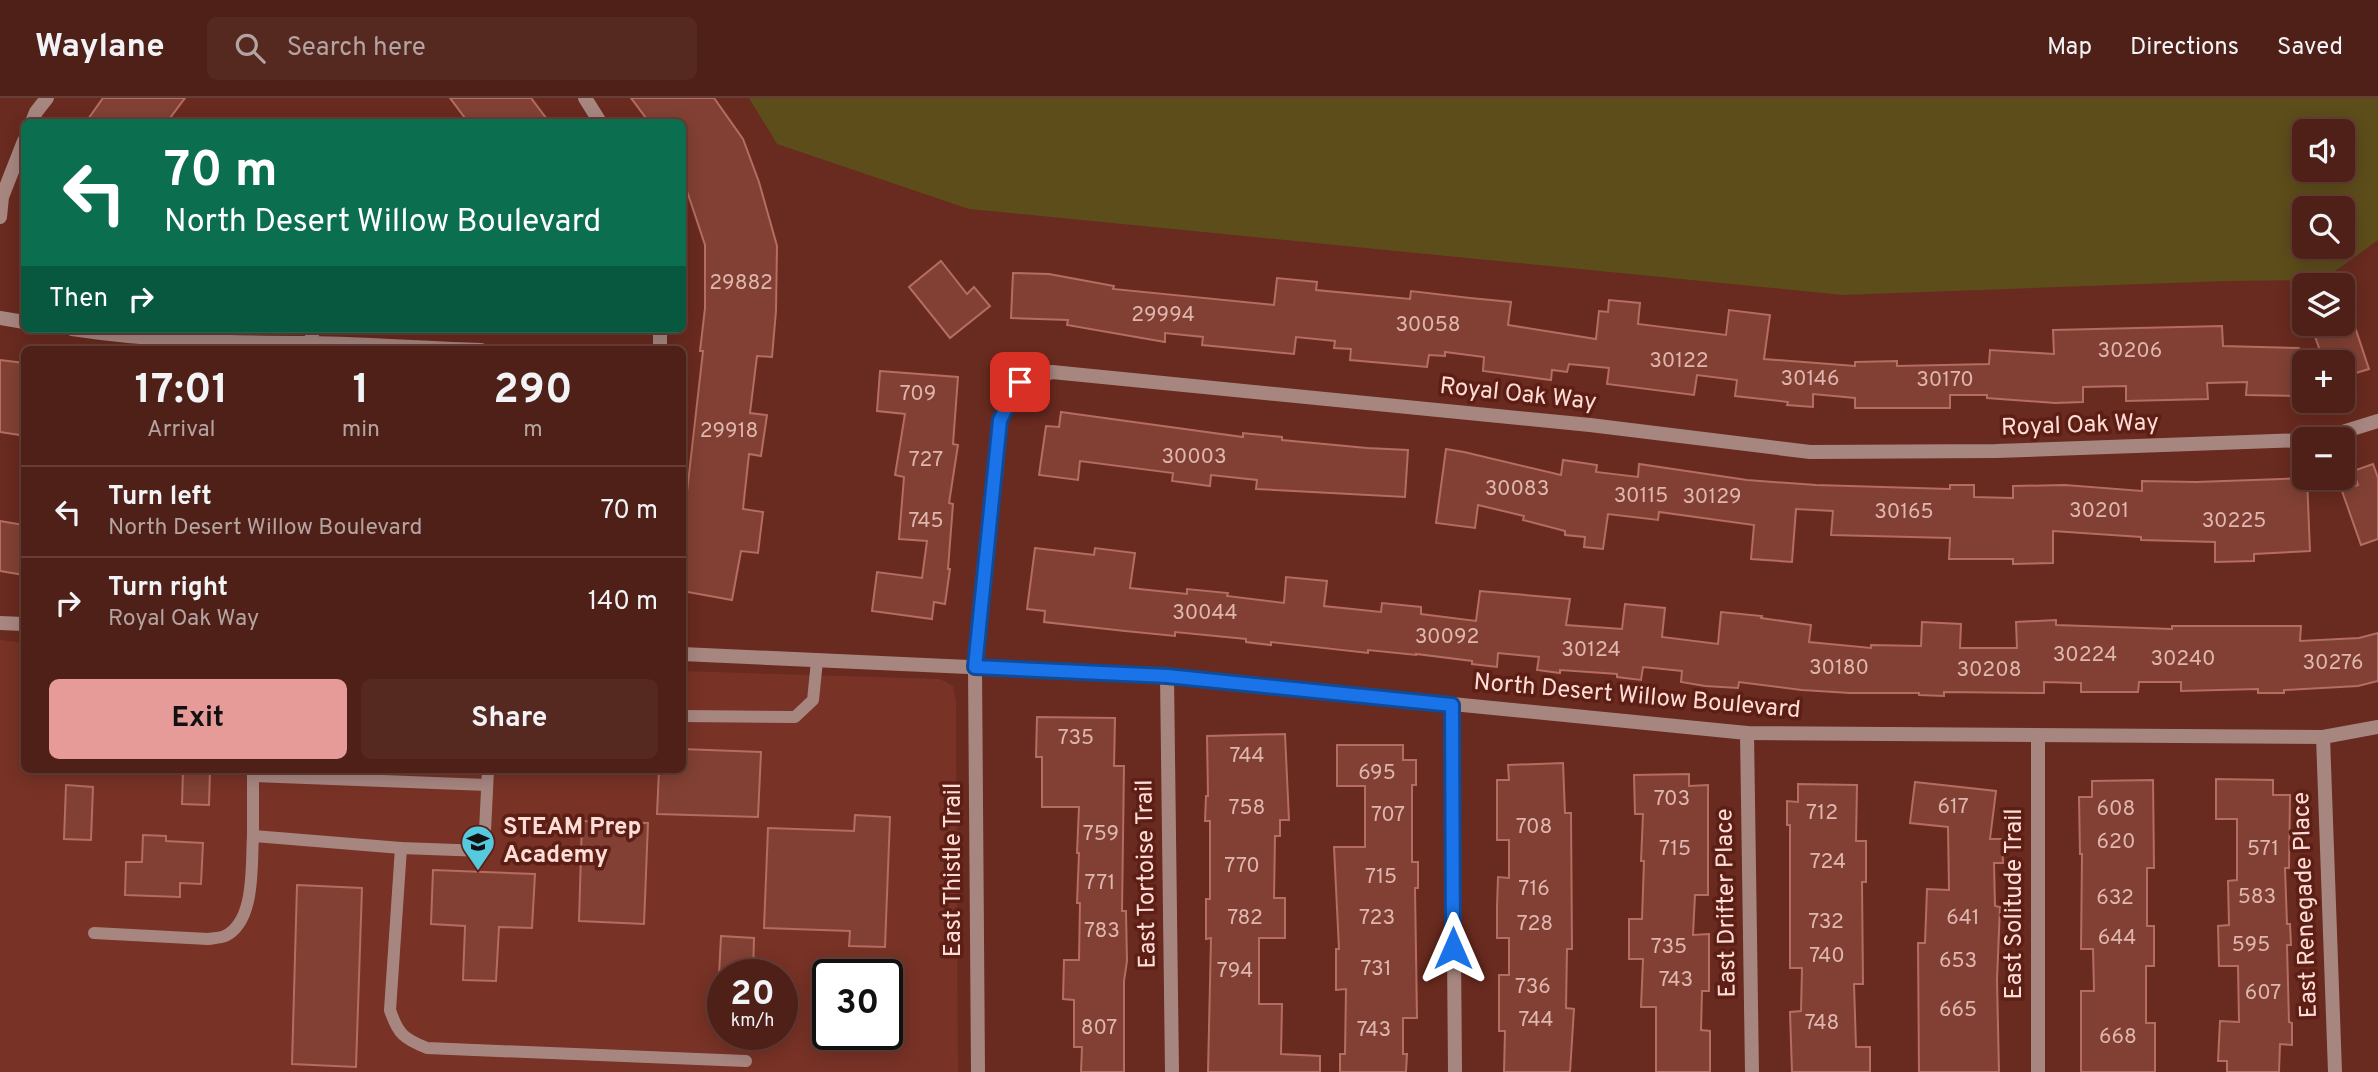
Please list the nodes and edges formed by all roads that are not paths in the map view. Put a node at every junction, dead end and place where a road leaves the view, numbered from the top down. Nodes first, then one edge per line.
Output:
1 (47, 98) edge
2 (585, 98) edge
3 (33, 119) edge
4 (598, 119) edge
5 (21, 149) edge
6 (0, 217) edge
7 (0, 318) edge
8 (21, 322) edge
9 (99, 333) edge
10 (312, 336) edge
11 (433, 346) edge
12 (2378, 421) edge
13 (2355, 428) edge
14 (2292, 440) edge
15 (0, 623) edge
16 (21, 624) edge
17 (686, 654) edge
18 (817, 661) junction
19 (975, 667) junction
20 (1167, 676) junction
21 (1452, 705) junction
22 (686, 716) edge
23 (2378, 727) edge
24 (1746, 733) junction
25 (2038, 736) junction
26 (2323, 737) junction
27 (253, 773) edge
28 (488, 773) edge
29 (487, 785) junction
30 (253, 836) junction
31 (401, 848) junction
32 (94, 933) dead end
33 (746, 1061) dead end
34 (978, 1072) edge
35 (1172, 1072) edge
36 (1455, 1072) edge
37 (1752, 1072) edge
38 (2038, 1072) edge
39 (2334, 1072) edge

1 - 3 street
2 - 4 street
5 - 6 street
7 - 8 street
9 - 10 street
10 - 11 street
12 - 13 street
14 - 19 street, Royal Oak Way
15 - 16 street
17 - 18 street, North Desert Willow Boulevard
18 - 19 street, North Desert Willow Boulevard
18 - 22 lane
19 - 20 street, North Desert Willow Boulevard
19 - 34 street, East Thistle Trail
20 - 21 street, North Desert Willow Boulevard
20 - 35 street, East Tortoise Trail
21 - 24 street, North Desert Willow Boulevard
21 - 36 street
23 - 26 street, North Desert Willow Boulevard
24 - 25 street, North Desert Willow Boulevard
24 - 37 street, East Drifter Place
25 - 26 street, North Desert Willow Boulevard
25 - 38 street, East Solitude Trail
26 - 39 street, East Renegade Place
27 - 29 lane
27 - 30 lane
28 - 29 lane
29 - 31 lane
30 - 31 lane
30 - 32 lane
31 - 33 lane

